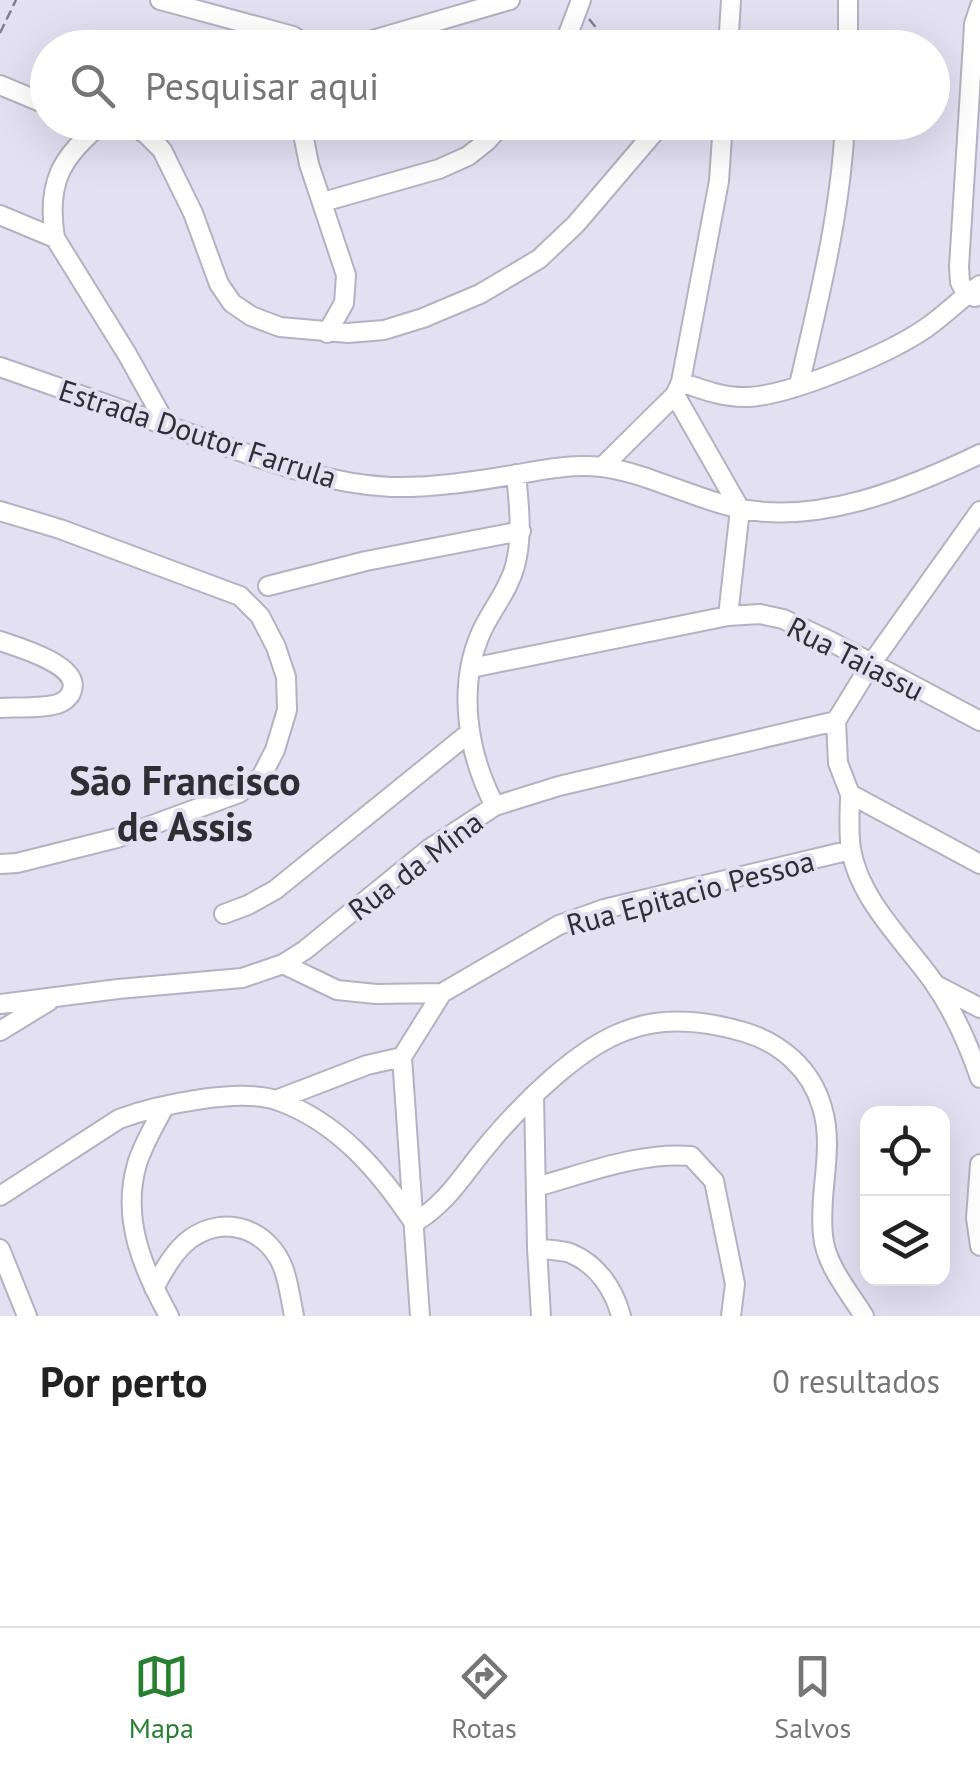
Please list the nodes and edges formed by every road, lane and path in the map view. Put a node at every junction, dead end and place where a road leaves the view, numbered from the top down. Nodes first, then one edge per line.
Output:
1 (16, 0) edge
2 (160, 0) edge
3 (225, 0) edge
4 (510, 0) edge
5 (731, 0) edge
6 (848, 0) edge
7 (581, 3) edge
8 (980, 6) edge
9 (232, 20) junction
10 (270, 30) edge
11 (406, 30) edge
12 (568, 30) edge
13 (598, 30) edge
14 (728, 30) edge
15 (848, 30) edge
16 (0, 33) edge
17 (0, 85) edge
18 (30, 98) edge
19 (84, 140) edge
20 (152, 140) edge
21 (304, 140) edge
22 (488, 140) edge
23 (648, 140) edge
24 (722, 140) edge
25 (844, 140) edge
26 (323, 202) junction
27 (0, 215) edge
28 (55, 238) junction
29 (976, 292) edge
30 (327, 333) junction
31 (0, 368) edge
32 (799, 385) junction
33 (678, 388) junction
34 (167, 426) junction
35 (980, 454) edge
36 (602, 467) junction
37 (516, 474) junction
38 (740, 509) junction
39 (0, 510) edge
40 (980, 510) edge
41 (520, 531) junction
42 (268, 586) dead end
43 (728, 616) junction
44 (0, 641) edge
45 (871, 664) junction
46 (471, 668) junction
47 (0, 708) edge
48 (836, 721) junction
49 (980, 721) edge
50 (470, 733) junction
51 (850, 794) junction
52 (495, 806) junction
53 (851, 850) junction
54 (0, 864) edge
55 (980, 864) edge
56 (224, 914) dead end
57 (283, 964) junction
58 (935, 984) junction
59 (442, 993) junction
60 (58, 996) junction
61 (0, 1004) edge
62 (980, 1008) edge
63 (0, 1031) edge
64 (402, 1057) junction
65 (980, 1078) edge
66 (534, 1096) junction
67 (276, 1100) junction
68 (164, 1107) junction
69 (980, 1164) edge
70 (536, 1187) junction
71 (0, 1196) edge
72 (414, 1223) junction
73 (980, 1246) edge
74 (537, 1248) junction
75 (0, 1249) edge
76 (154, 1288) junction
77 (27, 1316) edge
78 (168, 1316) edge
79 (294, 1316) edge
80 (420, 1316) edge
81 (541, 1316) edge
82 (621, 1316) edge
83 (731, 1316) edge
84 (864, 1316) edge

1 - 16 path
2 - 9 street
3 - 9 street
4 - 11 street
5 - 14 street
6 - 15 street
7 - 12 street
7 - 13 path
8 - 29 street
9 - 10 street
17 - 18 street
19 - 28 street
20 - 30 street
21 - 26 street
22 - 26 street
23 - 30 street
24 - 33 street
25 - 32 street
26 - 30 street
27 - 28 street
28 - 34 street
29 - 32 street
31 - 34 street, Estrada Doutor Farrula
32 - 33 street
33 - 36 street
33 - 38 street
34 - 37 street, Estrada Doutor Farrula
35 - 38 street, Estrada Doutor Farrula
36 - 37 street, Estrada Doutor Farrula
36 - 38 street, Estrada Doutor Farrula
37 - 41 street
38 - 43 street
39 - 54 street
40 - 45 street
41 - 42 street
41 - 46 street
43 - 45 street, Rua Taiassu
43 - 46 street, Rua Taiassu
44 - 47 street
45 - 48 street
45 - 49 street, Rua Taiassu
46 - 50 street
48 - 51 street
48 - 52 street, Rua da Mina
50 - 52 street
50 - 56 street
51 - 53 street
51 - 55 street
52 - 57 street, Rua da Mina
53 - 58 street
53 - 59 street, Rua Epitacio Pessoa
57 - 59 street
57 - 60 street, Rua da Mina
58 - 62 street
58 - 65 street
59 - 64 street, Rua Epitacio Pessoa
60 - 61 street, Rua da Mina
60 - 63 street
64 - 67 street
64 - 72 street
66 - 70 street
66 - 72 street
66 - 84 street
67 - 68 street
67 - 72 street
68 - 71 street
68 - 76 street
69 - 73 street
70 - 74 street
70 - 83 street
72 - 80 street
74 - 81 street
74 - 82 street
75 - 77 street
76 - 78 street
76 - 79 street

